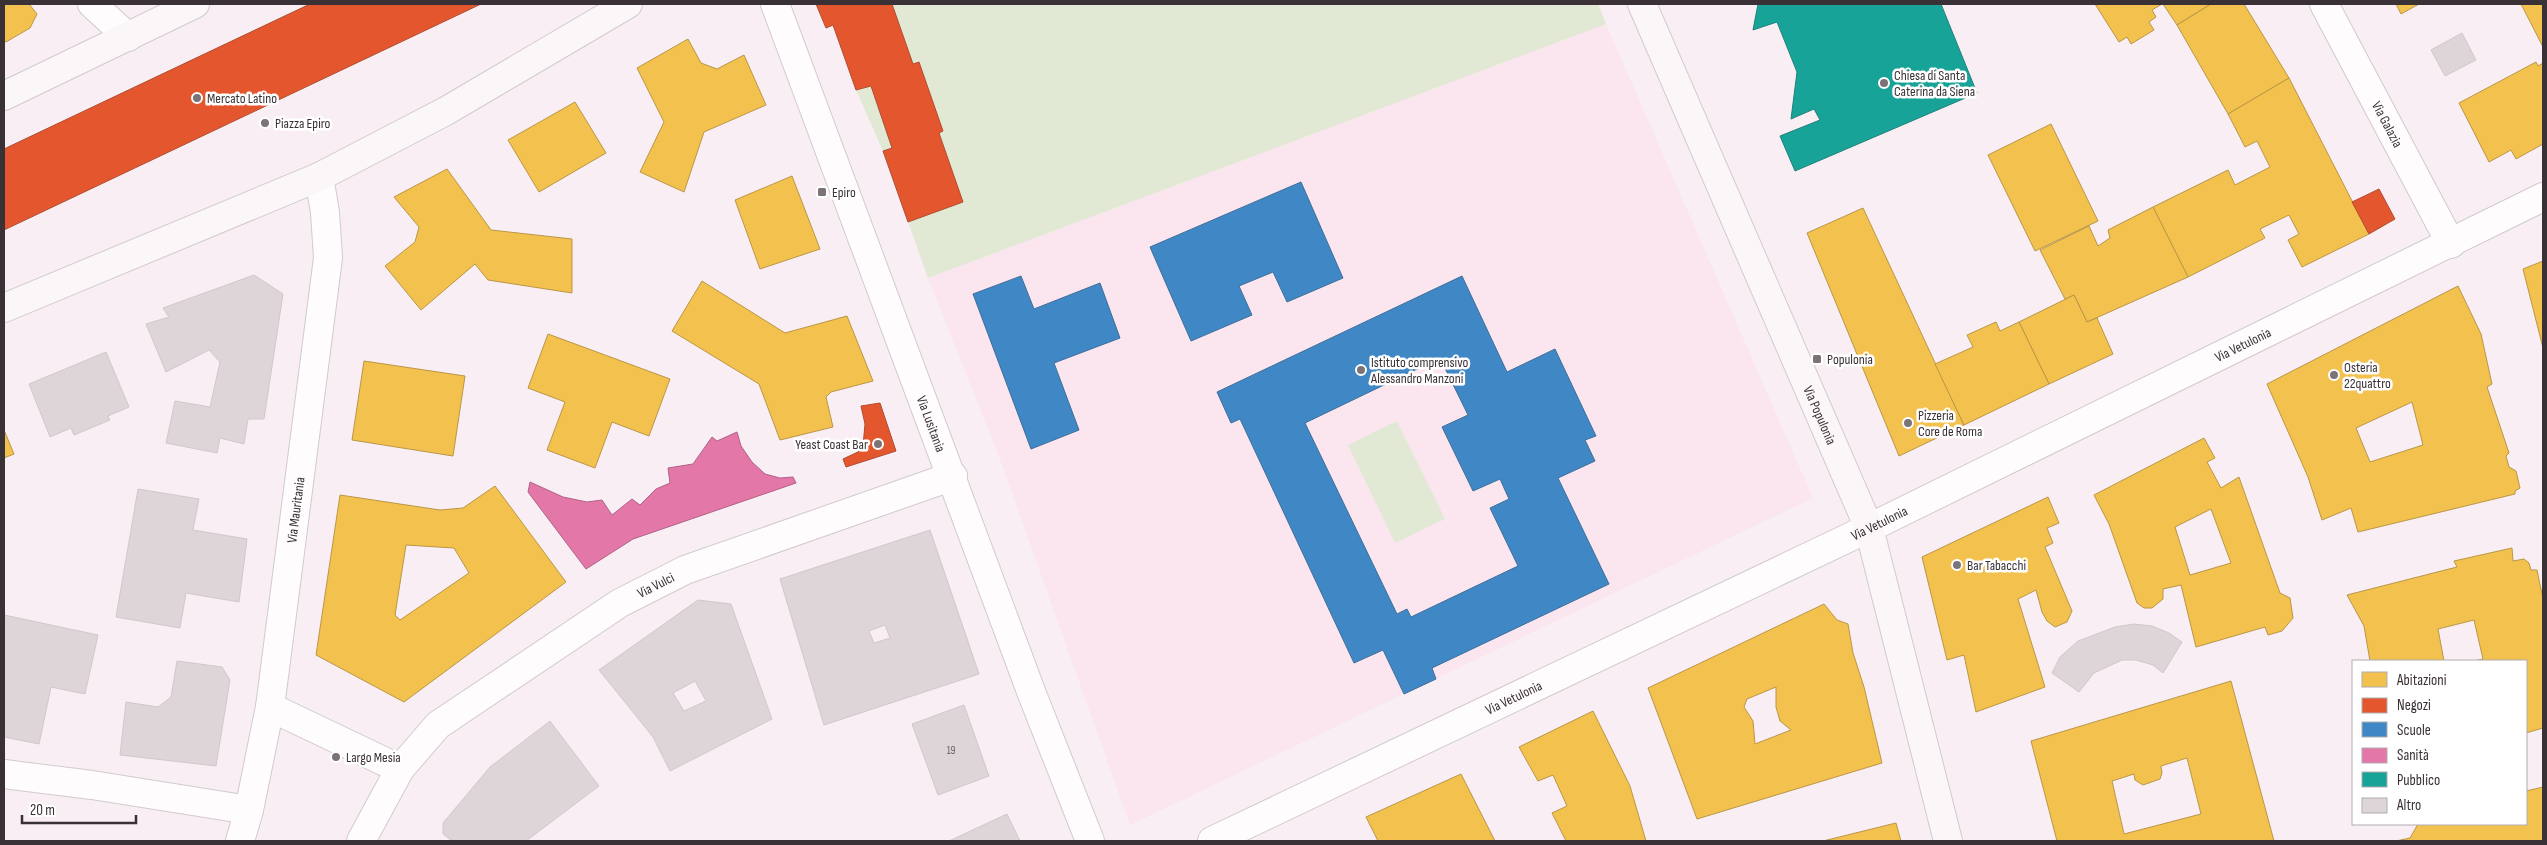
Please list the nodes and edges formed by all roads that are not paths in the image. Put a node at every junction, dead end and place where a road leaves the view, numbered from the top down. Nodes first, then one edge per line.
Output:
1 (92, 4) edge
2 (195, 4) edge
3 (628, 4) edge
4 (775, 4) edge
5 (1642, 4) edge
6 (2324, 4) edge
7 (128, 37) junction
8 (4, 96) edge
9 (319, 177) junction
10 (2543, 197) edge
11 (2451, 244) junction
12 (4, 308) edge
13 (952, 476) junction
14 (1869, 528) junction
15 (270, 707) junction
16 (400, 769) junction
17 (4, 774) edge
18 (249, 810) junction
19 (240, 841) edge
20 (361, 841) edge
21 (1090, 841) edge
22 (1212, 841) edge
23 (1948, 841) edge

1 - 7 street
2 - 7 street
3 - 9 street
4 - 13 street, Via Lusitania
5 - 14 street, Via Populonia
6 - 11 street, Via Galazia
7 - 8 street
9 - 12 street
9 - 15 street, Via Mauritania
10 - 11 street, Via Vetulonia
11 - 14 street, Via Vetulonia
13 - 16 street, Via Vulci
13 - 21 street, Via Lusitania
14 - 22 street, Via Vetulonia
14 - 23 street, Via Populonia
15 - 16 street
15 - 18 street, Via Mauritania
16 - 20 street
17 - 18 street
18 - 19 street, Via Mauritania

